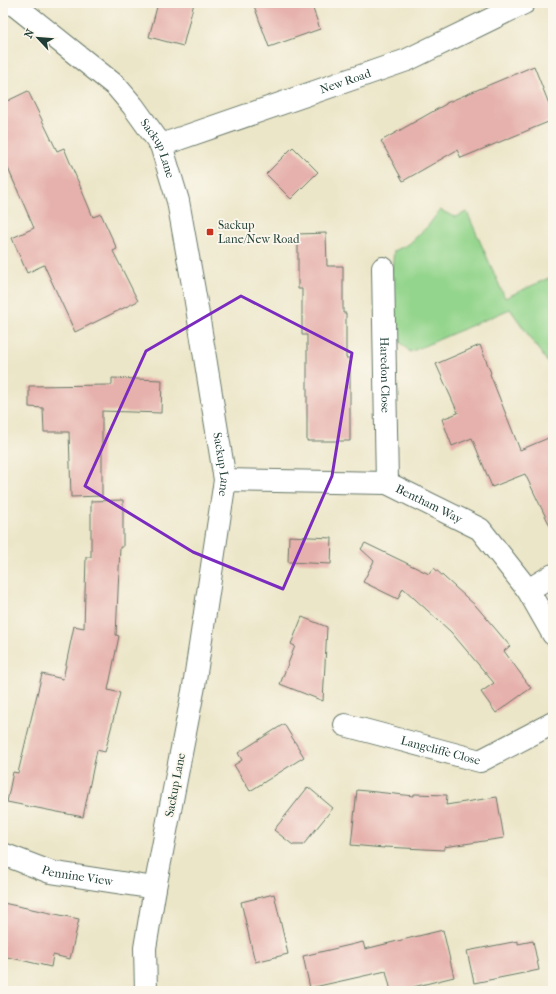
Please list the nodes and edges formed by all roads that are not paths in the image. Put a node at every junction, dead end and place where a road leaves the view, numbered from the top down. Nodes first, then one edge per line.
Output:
1 (12, 3) edge
2 (524, 3) edge
3 (160, 145) junction
4 (382, 268) dead end
5 (225, 480) junction
6 (387, 483) junction
7 (553, 575) edge
8 (528, 590) junction
9 (553, 634) edge
10 (553, 724) edge
11 (345, 725) dead end
12 (3, 854) edge
13 (155, 888) junction
14 (146, 991) edge

1 - 3 street, Sackup Lane
2 - 3 street, New Road
3 - 5 street, Sackup Lane
4 - 6 street, Haredon Close
5 - 6 street, Bentham Way
5 - 13 street, Sackup Lane
6 - 8 street, Bentham Way
7 - 8 street
8 - 9 street, Bentham Way
10 - 11 street, Langcliffe Close
12 - 13 street, Pennine View
13 - 14 street, Sackup Lane

